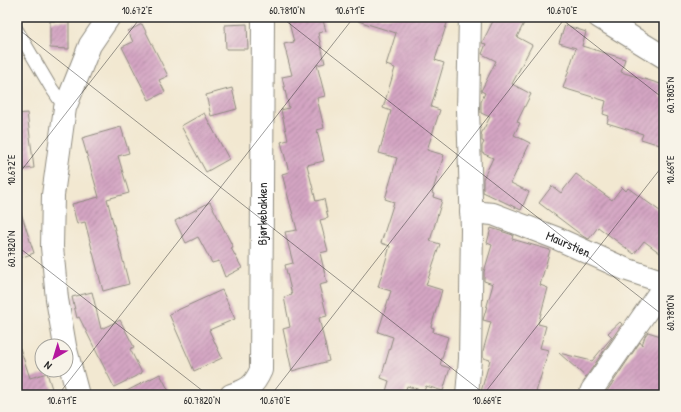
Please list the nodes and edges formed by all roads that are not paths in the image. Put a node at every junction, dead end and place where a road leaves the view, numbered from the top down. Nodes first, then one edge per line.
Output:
1 (109, 17) edge
2 (263, 17) edge
3 (470, 17) edge
4 (599, 17) edge
5 (17, 30) edge
6 (664, 57) edge
7 (65, 108) junction
8 (472, 212) junction
9 (664, 282) edge
10 (664, 286) edge
11 (63, 338) edge
12 (73, 378) edge
13 (78, 395) edge
14 (231, 395) edge
15 (467, 395) edge
16 (590, 395) edge

1 - 7 street
2 - 14 street, Bjørkebakken
3 - 8 street
4 - 6 street
5 - 7 lane
7 - 11 street
8 - 9 street, Maurstien
8 - 15 street
10 - 16 street
12 - 13 street

